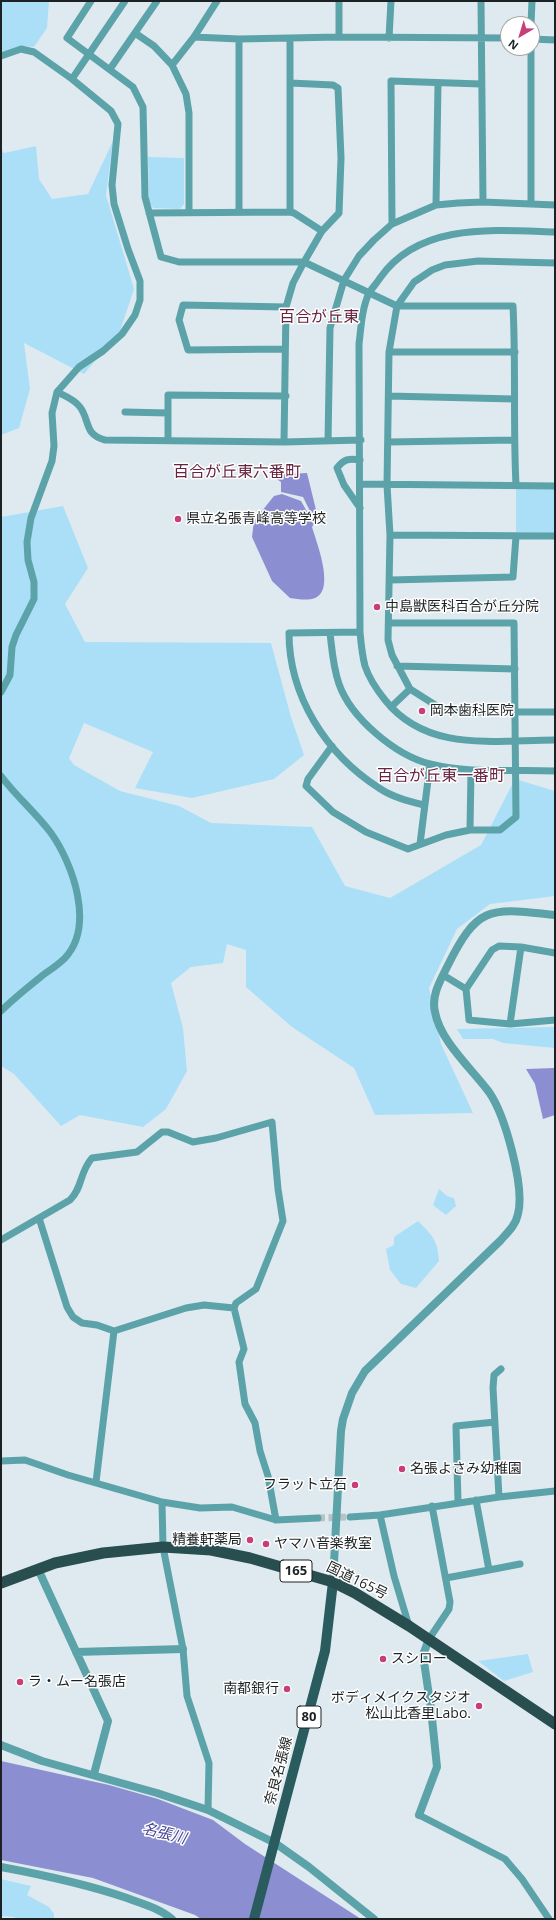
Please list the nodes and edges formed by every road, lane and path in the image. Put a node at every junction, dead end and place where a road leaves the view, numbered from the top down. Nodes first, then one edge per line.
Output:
1 (91, 1) edge
2 (125, 1) edge
3 (157, 1) edge
4 (217, 1) edge
5 (340, 1) edge
6 (391, 1) edge
7 (481, 1) edge
8 (532, 1) edge
9 (531, 16) edge
10 (135, 33) junction
11 (194, 37) junction
12 (339, 37) junction
13 (482, 37) junction
14 (389, 38) junction
15 (500, 38) edge
16 (239, 39) junction
17 (290, 39) junction
18 (540, 39) edge
19 (555, 40) edge
20 (90, 54) junction
21 (1, 56) edge
22 (531, 56) edge
23 (172, 65) junction
24 (110, 69) junction
25 (72, 79) junction
26 (290, 83) junction
27 (438, 84) junction
28 (480, 84) junction
29 (483, 202) junction
30 (531, 203) junction
31 (436, 205) junction
32 (555, 205) edge
33 (189, 212) junction
34 (239, 212) junction
35 (290, 212) junction
36 (149, 213) junction
37 (392, 224) junction
38 (322, 231) junction
39 (555, 232) edge
40 (304, 262) junction
41 (555, 262) edge
42 (344, 280) junction
43 (369, 293) junction
44 (397, 306) junction
45 (286, 307) junction
46 (285, 349) junction
47 (389, 352) junction
48 (515, 352) junction
49 (57, 392) junction
50 (286, 396) junction
51 (389, 396) junction
52 (514, 399) junction
53 (125, 412) dead end
54 (168, 413) junction
55 (168, 440) junction
56 (360, 440) junction
57 (514, 440) junction
58 (328, 441) junction
59 (284, 442) junction
60 (388, 442) junction
61 (360, 460) junction
62 (360, 484) junction
63 (387, 485) junction
64 (516, 485) junction
65 (555, 486) edge
66 (360, 508) junction
67 (390, 535) junction
68 (516, 536) junction
69 (555, 536) edge
70 (390, 580) junction
71 (389, 623) junction
72 (360, 632) junction
73 (330, 633) junction
74 (397, 666) junction
75 (515, 669) junction
76 (410, 689) junction
77 (1, 692) edge
78 (391, 707) junction
79 (515, 711) junction
80 (555, 712) edge
81 (516, 740) junction
82 (555, 740) edge
83 (332, 746) junction
84 (430, 764) junction
85 (471, 770) junction
86 (515, 770) junction
87 (555, 771) edge
88 (1, 776) edge
89 (424, 805) junction
90 (470, 830) junction
91 (420, 844) junction
92 (555, 915) edge
93 (521, 947) junction
94 (555, 953) edge
95 (443, 975) junction
96 (466, 989) junction
97 (1, 1011) edge
98 (555, 1020) edge
99 (510, 1024) junction
100 (39, 1218) junction
101 (1, 1240) edge
102 (234, 1308) junction
103 (114, 1331) junction
104 (501, 1369) dead end
105 (495, 1422) junction
106 (1, 1461) edge
107 (96, 1482) junction
108 (555, 1491) edge
109 (499, 1496) junction
110 (476, 1500) junction
111 (162, 1502) junction
112 (458, 1502) junction
113 (432, 1506) junction
114 (380, 1514) junction
115 (350, 1517) tunnel mouth
116 (318, 1518) tunnel mouth
117 (276, 1520) junction
118 (163, 1547) junction
119 (520, 1564) dead end
120 (38, 1569) junction
121 (489, 1570) junction
122 (446, 1578) junction
123 (333, 1582) junction
124 (1, 1583) edge
125 (409, 1626) junction
126 (429, 1640) junction
127 (183, 1649) junction
128 (76, 1652) junction
129 (555, 1724) edge
130 (1, 1745) edge
131 (94, 1774) junction
132 (208, 1810) junction
133 (419, 1815) joint
134 (274, 1846) junction
135 (1, 1867) edge
136 (172, 1919) edge
137 (254, 1919) edge
138 (374, 1919) edge
139 (549, 1919) edge

1 - 20 street
2 - 20 street
3 - 10 street
4 - 11 street
5 - 12 street
6 - 14 street
7 - 13 street
8 - 9 street
10 - 23 street
10 - 24 street
11 - 16 street
11 - 23 street
12 - 14 street
12 - 17 street
13 - 14 street
13 - 15 street
13 - 28 street
16 - 17 street
16 - 34 street
17 - 26 street
18 - 19 street
20 - 24 street
20 - 25 street
21 - 25 street
22 - 30 street
23 - 33 street
24 - 36 street
25 - 49 street
26 - 35 street
26 - 38 street
27 - 28 street
27 - 31 street
27 - 37 street
28 - 29 street
29 - 30 street
29 - 31 street
30 - 32 street
31 - 37 street
33 - 34 street
33 - 36 street
34 - 35 street
35 - 38 street
36 - 40 street
37 - 42 street
38 - 40 street
39 - 43 street
40 - 42 street
40 - 45 street
41 - 44 street
42 - 43 street
42 - 58 street
43 - 44 street
43 - 56 street
44 - 47 street
44 - 48 street
45 - 46 street
45 - 46 street
46 - 50 street
47 - 48 street
47 - 51 street
48 - 52 street
49 - 55 street
49 - 77 street
50 - 54 street
50 - 59 street
51 - 52 street
51 - 60 street
52 - 57 street
53 - 54 street
54 - 55 street
55 - 59 street
56 - 58 street
56 - 61 street
57 - 60 street
57 - 64 street
58 - 59 street
60 - 63 street
61 - 62 street
61 - 66 street
62 - 63 street
62 - 66 street
63 - 64 street
63 - 67 street
64 - 65 street
66 - 72 street
67 - 68 street
67 - 70 street
68 - 69 street
68 - 70 street
70 - 71 street
71 - 74 street
71 - 75 street
72 - 73 street
72 - 78 street
73 - 83 street
73 - 84 street
74 - 75 street
74 - 76 street
75 - 79 street
76 - 78 street
76 - 79 street
78 - 81 street
79 - 80 street
79 - 81 street
81 - 82 street
81 - 86 street
83 - 89 street
83 - 91 street
84 - 85 street
84 - 89 street
85 - 86 street
85 - 90 street
86 - 87 street
86 - 90 street
88 - 97 street
89 - 91 street
90 - 91 street
92 - 95 street
93 - 94 street
93 - 96 street
93 - 99 street
95 - 96 street
95 - 123 street
96 - 99 street
98 - 99 street
100 - 101 street
100 - 102 street
100 - 103 street
102 - 103 street
102 - 117 street
103 - 107 street
104 - 105 street
105 - 109 street
105 - 112 street
106 - 107 street
107 - 111 street
108 - 109 street
109 - 110 street
110 - 112 street
110 - 121 street
111 - 117 street
111 - 118 street
112 - 113 street
113 - 114 street
113 - 122 street
114 - 115 street
114 - 125 street
116 - 117 street
118 - 120 highway, 国道165号 / 165
118 - 123 highway, 国道165号 / 165
118 - 127 street
119 - 121 street
120 - 124 highway, 国道165号 / 165
120 - 128 street
121 - 122 street
122 - 126 street
123 - 125 highway, 国道165号 / 165
123 - 134 main road, 奈良名張線 / 80
125 - 126 highway, 国道165号 / 165
126 - 129 highway, 国道165号 / 165
126 - 133 street
127 - 128 street
127 - 132 street
128 - 131 street
130 - 131 street
131 - 132 street
132 - 134 street
133 - 139 street
134 - 137 main road, 奈良名張線 / 80
134 - 138 street
135 - 136 street

